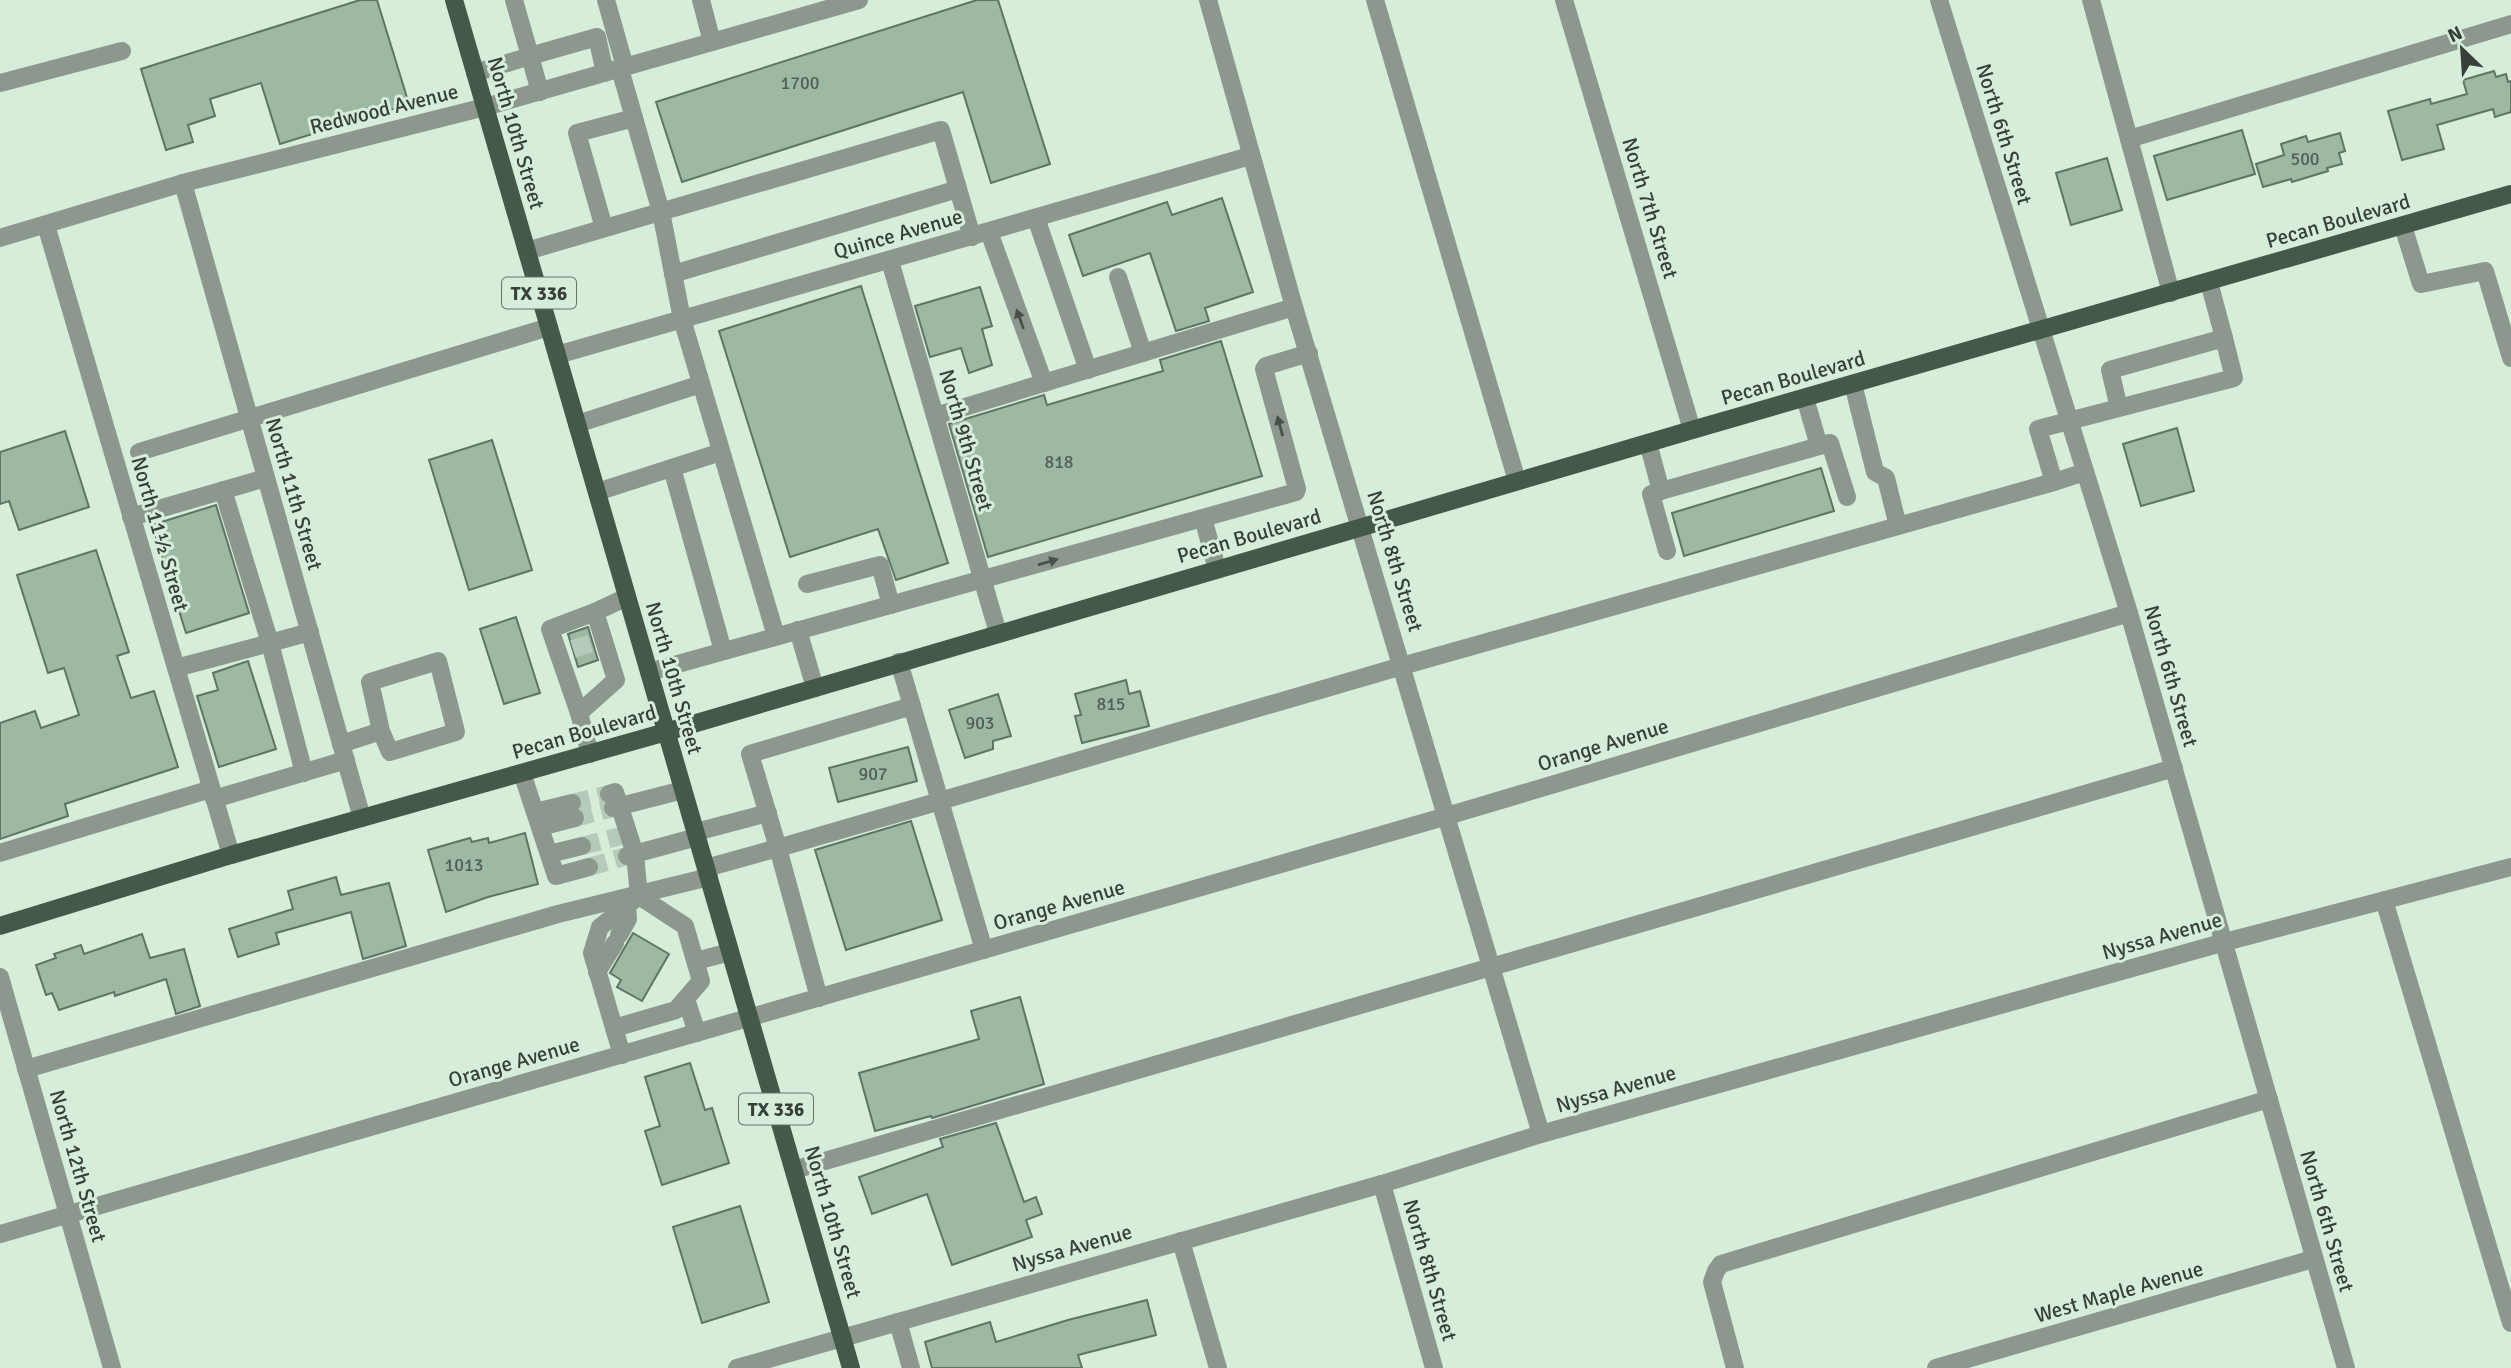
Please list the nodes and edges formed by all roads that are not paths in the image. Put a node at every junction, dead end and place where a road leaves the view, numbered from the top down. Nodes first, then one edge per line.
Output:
1 (454, 0) edge
2 (514, 0) edge
3 (606, 0) edge
4 (701, 0) edge
5 (859, 0) edge
6 (1208, 0) edge
7 (1375, 0) edge
8 (1564, 0) edge
9 (1939, 0) edge
10 (2091, 0) edge
11 (2511, 24) edge
12 (712, 42) junction
13 (122, 51) dead end
14 (530, 56) junction
15 (617, 70) junction
16 (475, 73) junction
17 (0, 83) edge
18 (540, 92) junction
19 (485, 107) junction
20 (634, 118) junction
21 (2129, 139) junction
22 (1250, 156) junction
23 (183, 183) junction
24 (958, 189) junction
25 (2511, 194) edge
26 (661, 212) junction
27 (1036, 218) junction
28 (46, 225) junction
29 (2403, 226) junction
30 (604, 228) junction
31 (980, 234) junction
32 (0, 238) edge
33 (527, 251) junction
34 (890, 261) junction
35 (673, 274) junction
36 (1118, 277) dead end
37 (2209, 282) junction
38 (2171, 293) junction
39 (1294, 307) junction
40 (682, 319) junction
41 (549, 327) junction
42 (2040, 331) junction
43 (2224, 338) junction
44 (1143, 353) junction
45 (1309, 353) junction
46 (557, 355) junction
47 (2511, 358) edge
48 (1088, 370) junction
49 (1044, 383) junction
50 (701, 384) junction
51 (1853, 384) junction
52 (1805, 398) junction
53 (2119, 408) junction
54 (935, 416) junction
55 (250, 419) junction
56 (2068, 421) junction
57 (577, 424) junction
58 (1692, 430) junction
59 (1648, 443) junction
60 (1819, 446) junction
61 (139, 452) dead end
62 (721, 452) junction
63 (672, 468) junction
64 (2084, 472) junction
65 (266, 478) junction
66 (1517, 481) junction
67 (2054, 482) junction
68 (223, 490) junction
69 (1661, 491) junction
70 (597, 492) junction
71 (1847, 497) dead end
72 (131, 517) junction
73 (1203, 518) junction
74 (1898, 526) junction
75 (1361, 527) junction
76 (1667, 551) dead end
77 (1217, 569) junction
78 (983, 580) junction
79 (807, 584) dead end
80 (627, 597) junction
81 (891, 605) junction
82 (596, 612) junction
83 (2129, 612) junction
84 (798, 630) junction
85 (310, 632) junction
86 (998, 633) junction
87 (776, 636) junction
88 (270, 643) junction
89 (723, 651) junction
90 (899, 662) junction
91 (1402, 666) junction
92 (176, 668) junction
93 (649, 672) junction
94 (815, 688) junction
95 (912, 706) junction
96 (579, 713) junction
97 (381, 731) junction
98 (667, 732) junction
99 (344, 752) junction
100 (590, 754) junction
101 (2174, 768) junction
102 (304, 773) junction
103 (522, 773) junction
104 (683, 790) junction
105 (213, 794) junction
106 (940, 801) junction
107 (573, 811) tunnel mouth
108 (768, 813) junction
109 (1447, 816) junction
110 (362, 818) junction
111 (538, 820) junction
112 (696, 835) junction
113 (582, 846) tunnel mouth
114 (778, 848) junction
115 (0, 853) edge
116 (549, 854) junction
117 (231, 855) junction
118 (631, 855) junction
119 (589, 867) tunnel mouth
120 (2511, 867) edge
121 (707, 872) junction
122 (2384, 900) junction
123 (633, 901) junction
124 (0, 926) edge
125 (2225, 942) junction
126 (984, 950) junction
127 (730, 952) junction
128 (696, 961) junction
129 (1491, 967) junction
130 (597, 972) junction
131 (0, 977) edge
132 (819, 998) junction
133 (685, 999) junction
134 (750, 1018) junction
135 (614, 1028) junction
136 (697, 1033) junction
137 (622, 1055) junction
138 (26, 1069) junction
139 (2269, 1099) junction
140 (1541, 1134) junction
141 (794, 1170) junction
142 (1382, 1184) junction
143 (68, 1215) junction
144 (0, 1234) edge
145 (1181, 1241) junction
146 (2313, 1259) junction
147 (898, 1322) junction
148 (2511, 1323) edge
149 (842, 1337) junction
150 (791, 1361) edge
151 (112, 1368) edge
152 (737, 1368) edge
153 (851, 1368) edge
154 (911, 1368) edge
155 (1218, 1368) edge
156 (1434, 1368) edge
157 (1735, 1368) edge
158 (1936, 1368) edge
159 (2346, 1368) edge

1 - 16 main road, North 10th Street / TX 336
2 - 14 street
3 - 15 street
4 - 12 street
5 - 12 street, Redwood Avenue
6 - 22 street, North 8th Street
7 - 66 street
8 - 58 street, North 7th Street
9 - 42 street, North 6th Street
10 - 21 street
11 - 21 street
12 - 15 street, Redwood Avenue
13 - 17 street
14 - 15 street
14 - 16 street
14 - 18 street
15 - 18 street, Redwood Avenue
15 - 20 street
16 - 19 main road, North 10th Street / TX 336
18 - 19 street, Redwood Avenue
19 - 23 street, Redwood Avenue
19 - 33 main road, North 10th Street / TX 336
20 - 26 street
20 - 30 street
21 - 38 street
22 - 27 street, Quince Avenue
22 - 39 street, North 8th Street
23 - 28 street, Redwood Avenue
23 - 55 street, North 11th Street
24 - 26 street
24 - 31 street
24 - 35 street
25 - 29 main road, Pecan Boulevard
26 - 30 street
26 - 35 street
27 - 31 street, Quince Avenue
27 - 48 street
28 - 32 street, Redwood Avenue
28 - 72 street, North 11½ Street
29 - 37 main road, Pecan Boulevard
29 - 47 street
30 - 33 street
31 - 34 street, Quince Avenue
49 -> 31 street
33 - 41 main road, North 10th Street / TX 336
34 - 40 street, Quince Avenue
34 - 54 street, North 9th Street
35 - 40 street
36 - 44 street
37 - 38 main road, Pecan Boulevard
37 - 43 street
38 - 42 main road, Pecan Boulevard
39 - 44 street
39 - 45 street, North 8th Street
40 - 46 street, Quince Avenue
40 - 50 street
41 - 46 main road, North 10th Street / TX 336
41 - 55 street
42 - 51 main road, Pecan Boulevard
42 - 56 street, North 6th Street
43 - 53 street
43 - 53 street
44 - 48 street
73 -> 45 street
45 - 75 street, North 8th Street
46 - 57 main road, North 10th Street / TX 336
48 - 49 street
49 - 54 street
50 - 57 street
50 - 62 street
51 - 52 main road, Pecan Boulevard
51 - 74 street
52 - 58 main road, Pecan Boulevard
52 - 60 street
53 - 56 street
54 - 78 street, North 9th Street
55 - 61 street
55 - 65 street, North 11th Street
56 - 64 street, North 6th Street
56 - 67 street
57 - 70 main road, North 10th Street / TX 336
58 - 59 main road, Pecan Boulevard
59 - 66 main road, Pecan Boulevard
59 - 69 street
60 - 69 street
60 - 71 street
62 - 63 street
62 - 87 street
63 - 70 street
63 - 89 street
64 - 67 street
64 - 83 street, North 6th Street
65 - 68 street
65 - 85 street, North 11th Street
66 - 75 main road, Pecan Boulevard
67 - 74 street
68 - 72 street
68 - 88 street
69 - 76 street
70 - 80 main road, North 10th Street / TX 336
72 - 92 street, North 11½ Street
73 - 77 street
78 -> 73 street
74 - 91 street
75 - 77 main road, Pecan Boulevard
75 - 91 street, North 8th Street
77 - 86 main road, Pecan Boulevard
78 - 81 street
78 - 86 street, North 9th Street
79 - 81 street
80 - 82 street
80 - 93 main road, North 10th Street / TX 336
81 - 84 street
82 - 96 street
82 - 96 street
83 - 101 street, North 6th Street
83 - 109 street, Orange Avenue
84 - 87 street
84 - 94 street
85 - 88 street
85 - 99 street, North 11th Street
86 - 90 main road, Pecan Boulevard
87 - 89 street
88 - 92 street
88 - 102 street
89 - 93 street
90 - 94 main road, Pecan Boulevard
90 - 95 street
91 - 106 street
91 - 109 street, North 8th Street
92 - 105 street, North 11½ Street
93 - 98 main road, North 10th Street / TX 336
94 - 98 main road, Pecan Boulevard
95 - 106 street
95 - 108 street
96 - 100 street
97 - 97 street
97 - 99 street
98 - 100 main road, Pecan Boulevard
98 - 104 main road, North 10th Street / TX 336
99 - 102 street
99 - 110 street, North 11th Street
100 - 103 main road, Pecan Boulevard
101 - 125 street, North 6th Street
101 - 129 street
102 - 105 street
103 - 110 main road, Pecan Boulevard
103 - 111 street
104 - 112 main road, North 10th Street / TX 336
104 - 118 street
105 - 115 street
105 - 117 street, North 11½ Street
106 - 114 street
106 - 126 street
107 - 111 street
108 - 112 street
108 - 114 street
109 - 126 street, Orange Avenue
109 - 129 street, North 8th Street
110 - 117 main road, Pecan Boulevard
111 - 116 street
112 - 118 street
112 - 121 main road, North 10th Street / TX 336
113 - 116 street
114 - 121 street
114 - 132 street
116 - 119 street
117 - 124 main road, Pecan Boulevard
118 - 123 street
120 - 122 street, Nyssa Avenue
121 - 123 street
121 - 127 main road, North 10th Street / TX 336
122 - 125 street, Nyssa Avenue
122 - 148 street
123 - 128 street
123 - 130 street
123 - 130 street
123 - 138 street
125 - 139 street, North 6th Street
125 - 140 street, Nyssa Avenue
126 - 132 street, Orange Avenue
127 - 128 street
127 - 134 main road, North 10th Street / TX 336
128 - 133 street
129 - 140 street, North 8th Street
129 - 141 street
130 - 135 street
131 - 138 street, North 12th Street
132 - 134 street, Orange Avenue
133 - 135 street
133 - 136 street
134 - 136 street, Orange Avenue
134 - 141 main road, North 10th Street / TX 336
135 - 137 street
136 - 137 street, Orange Avenue
137 - 143 street, Orange Avenue
138 - 143 street, North 12th Street
139 - 146 street, North 6th Street
139 - 157 street
140 - 142 street, Nyssa Avenue
141 - 149 main road, North 10th Street / TX 336
142 - 145 street, Nyssa Avenue
142 - 156 street, North 8th Street
143 - 144 street, Orange Avenue
143 - 151 street, North 12th Street
145 - 147 street, Nyssa Avenue
145 - 155 street
146 - 158 street, West Maple Avenue
146 - 159 street, North 6th Street
147 - 149 street, Nyssa Avenue
147 - 154 street
149 - 150 street, Nyssa Avenue
149 - 153 main road, North 10th Street / TX 336
150 - 152 street, Nyssa Avenue

